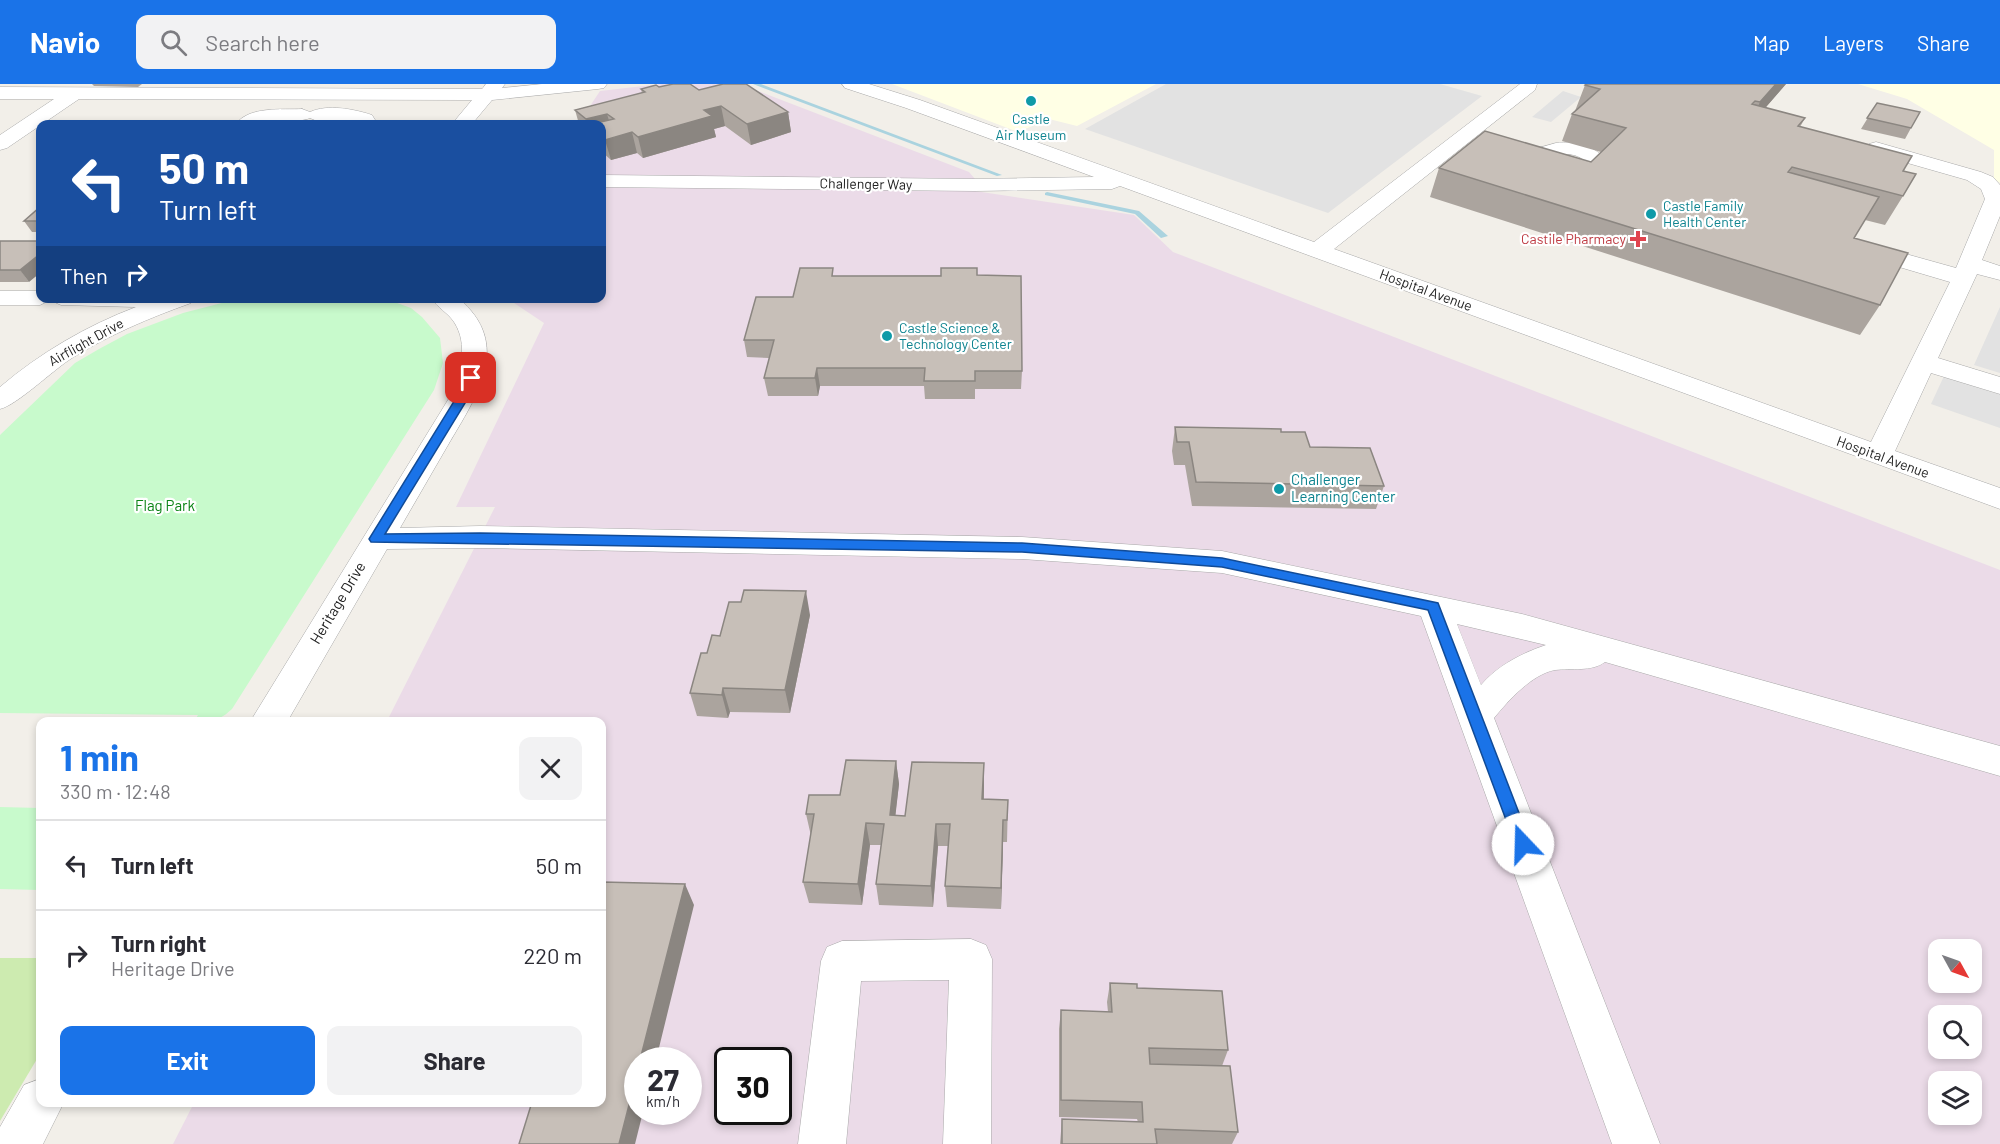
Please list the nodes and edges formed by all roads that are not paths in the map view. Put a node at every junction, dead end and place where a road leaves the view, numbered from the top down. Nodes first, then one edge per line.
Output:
1 (598, 84) edge
2 (851, 84) edge
3 (1529, 86) dead end
4 (491, 90) edge
5 (0, 93) edge
6 (75, 93) junction
7 (334, 95) junction
8 (253, 120) edge
9 (307, 120) edge
10 (366, 120) edge
11 (465, 120) edge
12 (1470, 132) junction
13 (1491, 138) edge
14 (0, 144) edge
15 (1521, 147) edge
16 (1876, 148) edge
17 (1542, 153) edge
18 (606, 182) edge
19 (1131, 183) junction
20 (1317, 250) junction
21 (1870, 251) edge
22 (1966, 271) junction
23 (2000, 273) edge
24 (0, 298) edge
25 (36, 298) edge
26 (170, 303) edge
27 (449, 303) edge
28 (1923, 362) junction
29 (2000, 386) edge
30 (1947, 393) dead end
31 (0, 402) edge
32 (2000, 410) edge
33 (1879, 455) junction
34 (2000, 499) edge
35 (376, 539) junction
36 (1434, 607) junction
37 (1617, 653) junction
38 (1475, 715) junction
39 (271, 717) edge
40 (2000, 761) edge
41 (38, 1107) edge
42 (17, 1144) edge
43 (822, 1144) edge
44 (967, 1144) edge
45 (1636, 1144) edge

1 - 4 street
2 - 19 street, Hospital Avenue
3 - 12 street
4 - 7 street
4 - 11 street
5 - 6 street
6 - 7 street
6 - 14 street
7 - 9 street
8 - 9 street
9 - 10 street
12 - 13 street
12 - 20 street
15 - 17 street
16 - 22 street
18 - 19 street, Challenger Way
19 - 20 street, Hospital Avenue
20 - 33 street, Hospital Avenue
21 - 22 street
22 - 23 street
22 - 28 street
24 - 25 street
26 - 31 street, Airflight Drive
27 - 35 street, Heritage Drive
28 - 29 street
28 - 33 street
30 - 32 street
33 - 34 street, Hospital Avenue
35 - 36 street
35 - 39 street, Heritage Drive
36 - 37 street
36 - 38 street
37 - 38 street
37 - 40 street
38 - 45 street
41 - 42 street
43 - 44 street

